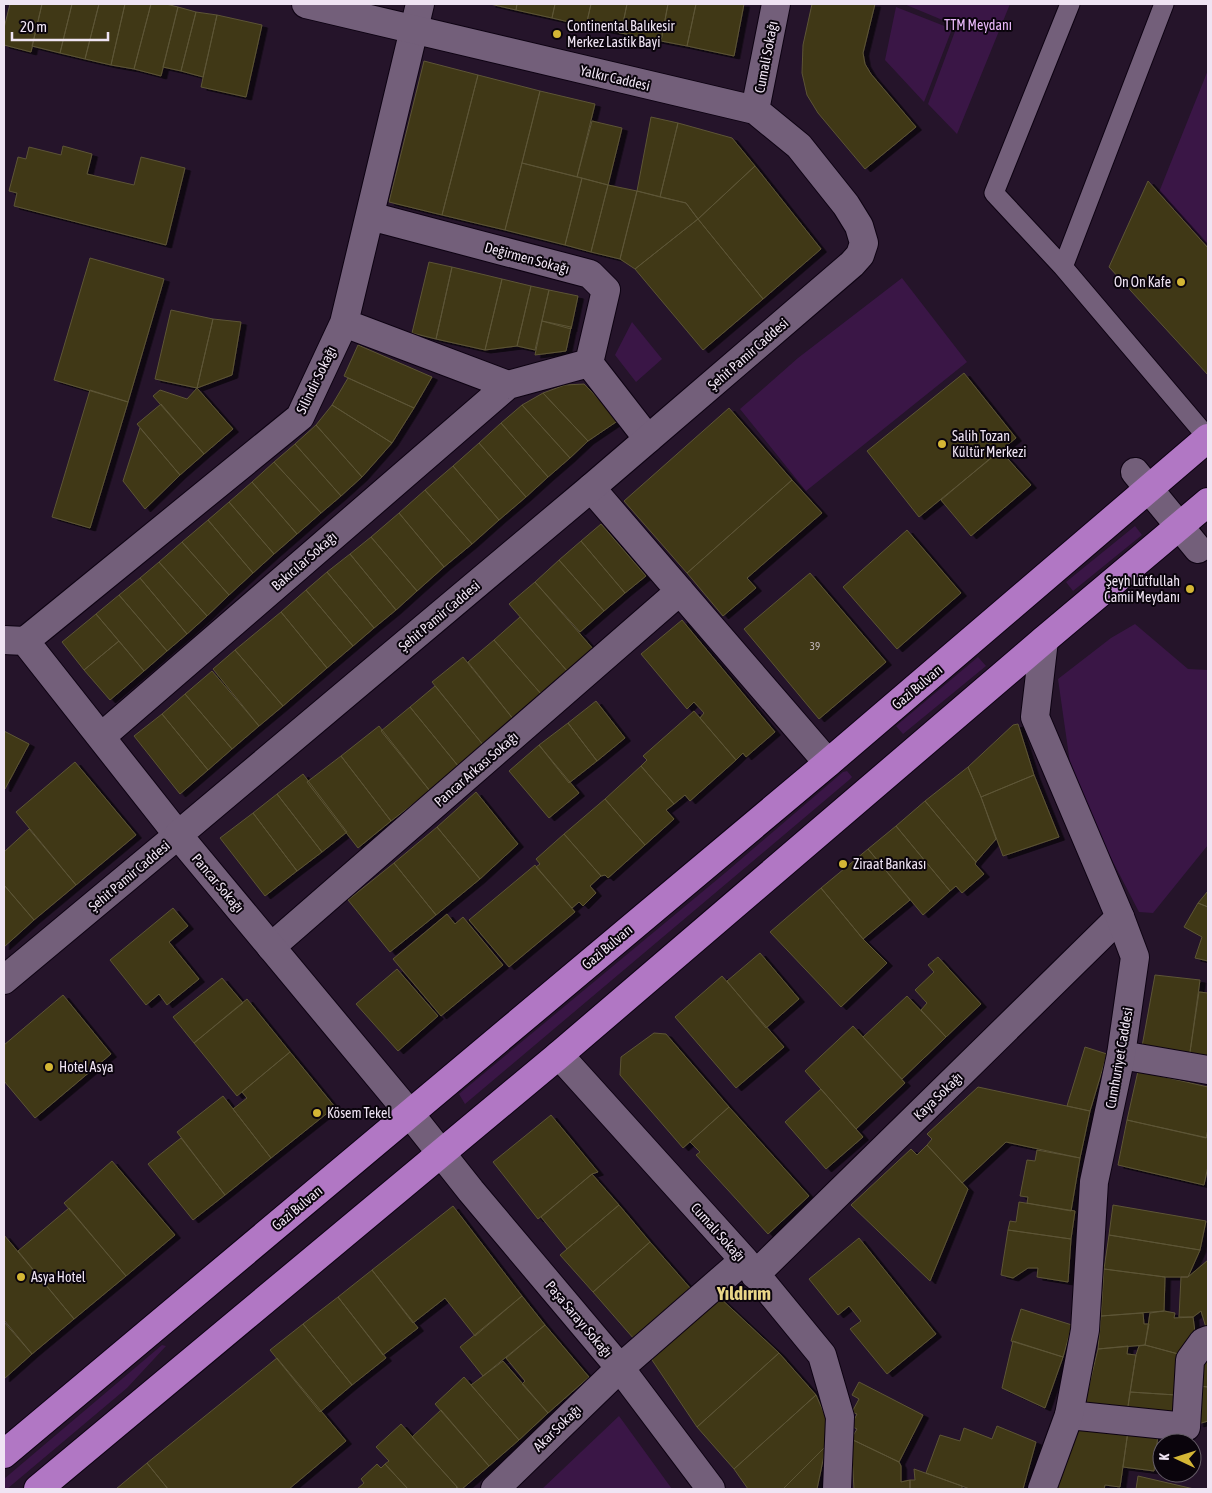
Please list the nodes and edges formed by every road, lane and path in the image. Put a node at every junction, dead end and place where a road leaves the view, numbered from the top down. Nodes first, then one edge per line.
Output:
1 (306, 4) edge
2 (420, 4) edge
3 (776, 4) edge
4 (1070, 4) edge
5 (1164, 4) edge
6 (414, 30) junction
7 (755, 110) junction
8 (370, 216) junction
9 (864, 243) joint
10 (1063, 268) junction
11 (344, 323) junction
12 (589, 363) junction
13 (508, 385) junction
14 (1208, 438) edge
15 (648, 439) junction
16 (1142, 480) junction
17 (591, 488) junction
18 (1208, 502) edge
19 (1179, 526) junction
20 (1198, 550) dead end
21 (680, 591) junction
22 (1044, 640) junction
23 (14, 641) edge
24 (101, 737) junction
25 (828, 763) junction
26 (178, 836) junction
27 (1120, 917) junction
28 (271, 947) junction
29 (4, 980) edge
30 (560, 1054) junction
31 (1121, 1055) junction
32 (1208, 1070) edge
33 (410, 1114) junction
34 (441, 1154) junction
35 (749, 1267) junction
36 (1208, 1340) edge
37 (620, 1368) junction
38 (1069, 1415) junction
39 (4, 1454) edge
40 (38, 1489) edge
41 (494, 1489) edge
42 (710, 1489) edge
43 (837, 1489) edge
44 (1042, 1489) edge

1 - 6 street, Yalkır Caddesi
2 - 6 street, Silindir Sokağı
3 - 7 street, Cumali Sokağı
4 - 10 lane
5 - 10 lane
6 - 7 street, Yalkır Caddesi
6 - 8 street, Silindir Sokağı
7 - 9 street, Yalkır Caddesi
8 - 11 street, Silindir Sokağı
8 - 12 street, Değirmen Sokağı
9 - 15 street, Şehit Pamir Caddesi
10 - 14 lane
11 - 13 street
11 - 23 street, Silindir Sokağı
12 - 13 street
12 - 15 street
13 - 24 street, Bakıcılar Sokağı
14 - 16 highway, Gazi Bulvarı
15 - 17 street, Şehit Pamir Caddesi
16 - 19 street
16 - 25 highway, Gazi Bulvarı
17 - 21 street
17 - 26 street, Şehit Pamir Caddesi
18 - 19 highway
19 - 20 street
19 - 22 highway
21 - 25 street
21 - 28 street, Pancar Arkası Sokağı
22 - 27 street, Cumhuriyet Caddesi
22 - 30 highway
23 - 24 street, Pancar Sokağı
24 - 26 street, Pancar Sokağı
25 - 33 highway, Gazi Bulvarı
26 - 28 street, Pancar Sokağı
26 - 29 street, Şehit Pamir Caddesi
27 - 31 street, Cumhuriyet Caddesi
27 - 35 street, Kaya Sokağı
28 - 33 street, Pancar Sokağı
30 - 34 highway
30 - 35 street, Cumalı Sokağı
31 - 32 street
31 - 38 street, Cumhuriyet Caddesi
33 - 34 street, Paşa Sarayı Sokağı
33 - 39 highway, Gazi Bulvarı
34 - 37 street, Paşa Sarayı Sokağı
34 - 40 highway
35 - 37 street, Kaya Sokağı
35 - 43 street, Cumalı Sokağı
36 - 38 street
37 - 41 street, Akar Sokağı
37 - 42 street, Paşa Sarayı Sokağı
38 - 44 street, Cumhuriyet Caddesi

